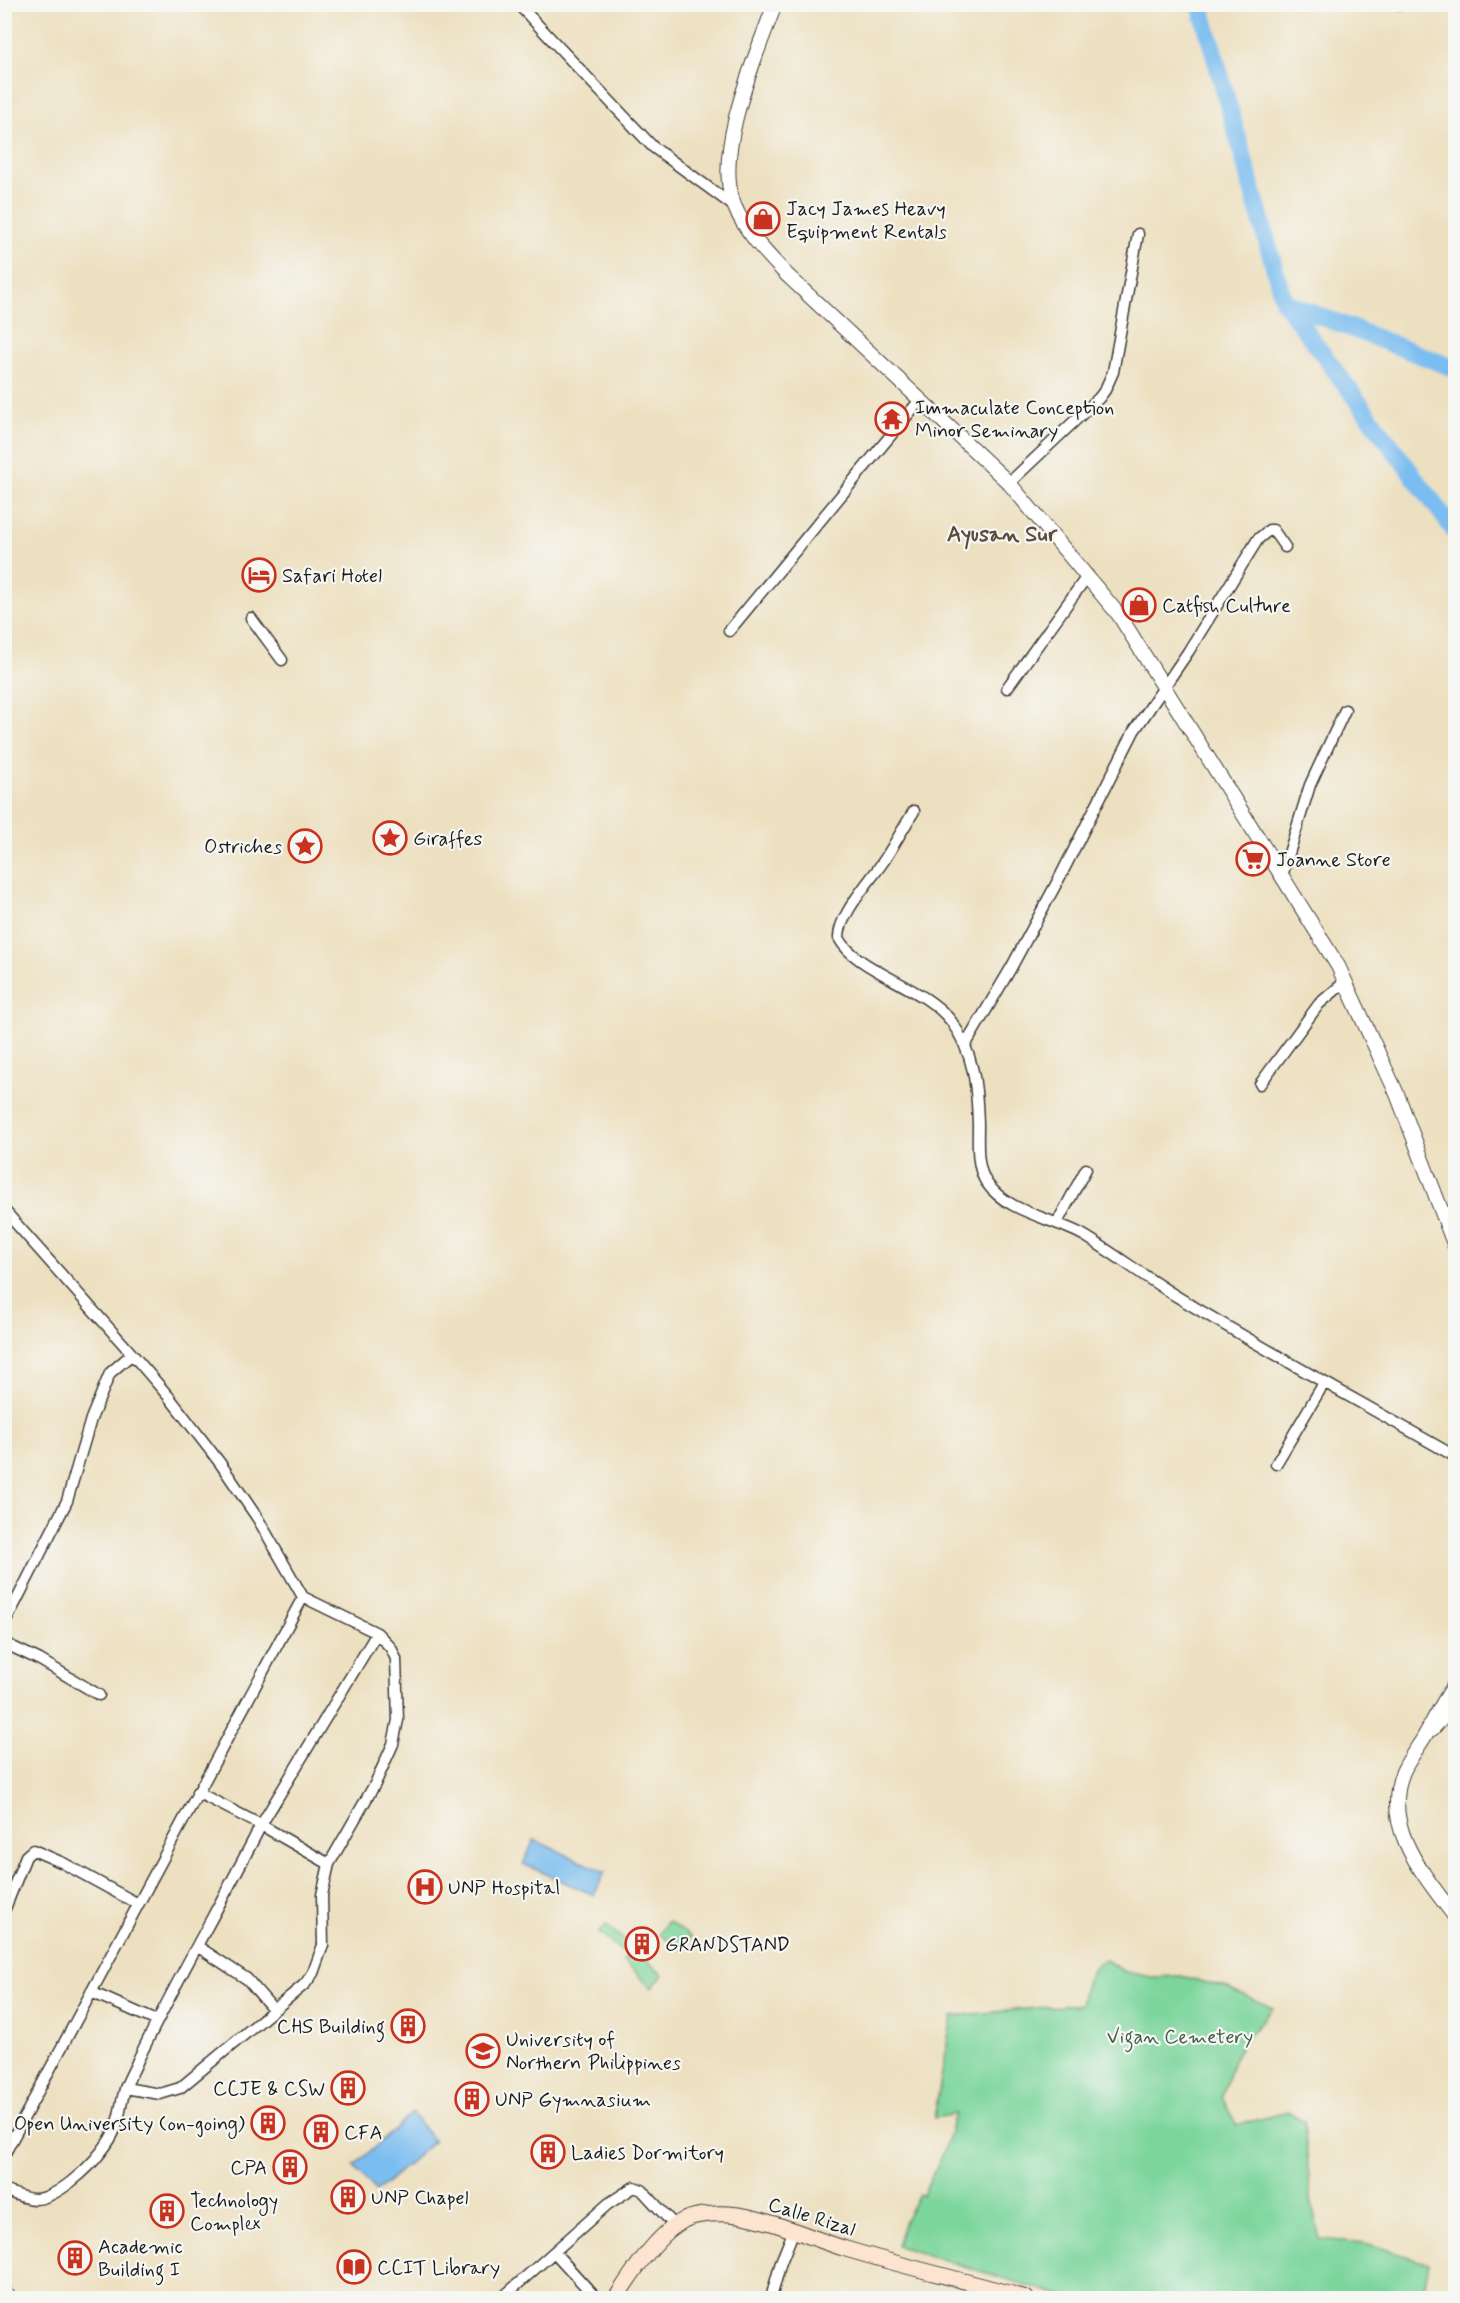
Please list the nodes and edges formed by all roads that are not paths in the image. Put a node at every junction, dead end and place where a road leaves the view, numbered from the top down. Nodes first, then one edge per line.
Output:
1 (518, 4) edge
2 (775, 4) edge
3 (1389, 4) edge
4 (1427, 5) edge
5 (1455, 5) edge
6 (735, 207) junction
7 (1138, 234) dead end
8 (920, 400) junction
9 (1009, 483) junction
10 (1285, 547) dead end
11 (1088, 575) junction
12 (251, 618) dead end
13 (729, 631) dead end
14 (282, 660) dead end
15 (1163, 686) junction
16 (1007, 688) dead end
17 (1345, 710) dead end
18 (914, 811) dead end
19 (1282, 876) junction
20 (1346, 981) junction
21 (966, 1044) junction
22 (1260, 1084) dead end
23 (1086, 1169) dead end
24 (4, 1210) edge
25 (1057, 1223) junction
26 (1455, 1249) edge
27 (132, 1354) junction
28 (1324, 1383) junction
29 (1455, 1457) edge
30 (1276, 1464) dead end
31 (303, 1597) junction
32 (4, 1625) edge
33 (377, 1633) junction
34 (4, 1642) edge
35 (1455, 1683) edge
36 (99, 1695) dead end
37 (1448, 1707) edge
38 (197, 1792) junction
39 (261, 1825) junction
40 (329, 1864) junction
41 (138, 1905) junction
42 (4, 1911) edge
43 (1455, 1918) edge
44 (197, 1946) junction
45 (91, 1992) junction
46 (274, 2010) junction
47 (157, 2022) junction
48 (125, 2088) junction
49 (4, 2155) edge
50 (4, 2190) edge
51 (676, 2227) junction
52 (794, 2230) junction
53 (555, 2253) junction
54 (4, 2294) edge
55 (509, 2296) edge
56 (9, 2298) edge
57 (596, 2298) edge
58 (616, 2298) edge
59 (771, 2298) edge
60 (1026, 2298) edge

1 - 6 street
2 - 6 street
3 - 4 street
4 - 5 street
6 - 8 street
7 - 9 street
8 - 9 street
8 - 13 street
9 - 11 street
10 - 15 street
11 - 15 street
11 - 16 street
12 - 14 street
15 - 19 street
15 - 21 street
17 - 19 street
18 - 21 street
19 - 20 street
20 - 22 street
20 - 26 street
21 - 25 street
23 - 25 street
24 - 27 street
25 - 28 street
27 - 31 street
27 - 32 street
28 - 29 street
28 - 30 street
31 - 33 street
31 - 38 street
33 - 39 street
33 - 40 street
34 - 36 street
35 - 37 street
37 - 43 street
38 - 39 street
38 - 41 street
39 - 40 street
39 - 44 street
40 - 46 street
41 - 42 street
41 - 45 street
44 - 46 street
44 - 47 street
45 - 47 street
45 - 49 street
46 - 48 street
47 - 48 street
48 - 50 street
51 - 52 main road, Calle Rizal
51 - 53 street
51 - 58 main road, Calle Rizal
52 - 59 street
52 - 60 main road, Calle Rizal
53 - 55 street
53 - 57 street
54 - 56 main road

